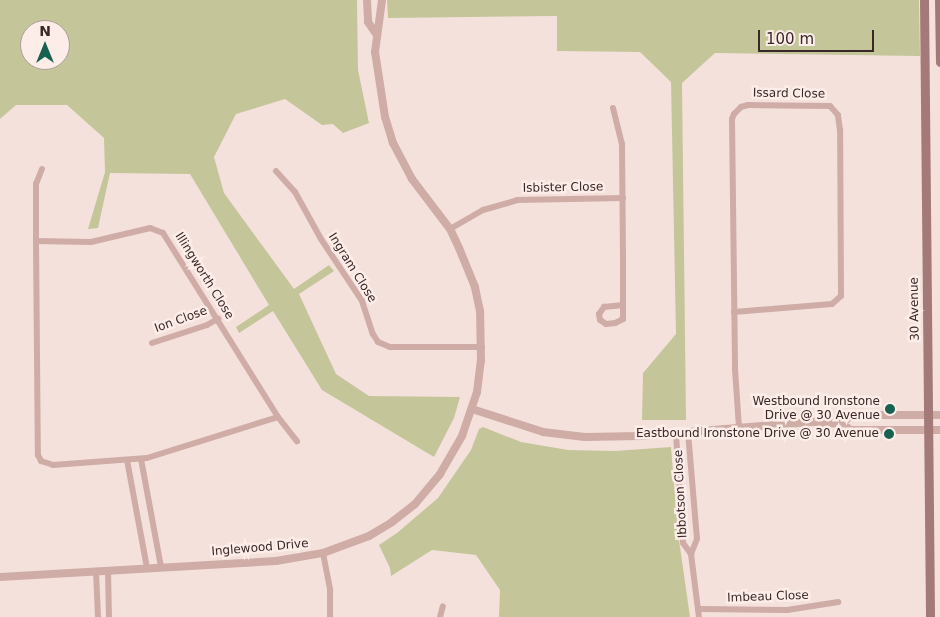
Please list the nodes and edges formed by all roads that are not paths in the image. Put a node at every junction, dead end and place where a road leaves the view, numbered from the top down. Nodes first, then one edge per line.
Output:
1 (367, 0) edge
2 (382, 0) edge
3 (924, 0) edge
4 (940, 0) edge
5 (376, 34) junction
6 (940, 62) edge
7 (613, 108) dead end
8 (42, 169) dead end
9 (276, 171) dead end
10 (623, 198) junction
11 (450, 229) junction
12 (36, 241) junction
13 (623, 305) dead end
14 (734, 312) junction
15 (218, 319) junction
16 (152, 343) dead end
17 (482, 347) junction
18 (472, 409) junction
19 (928, 415) junction
20 (940, 415) edge
21 (278, 417) junction
22 (842, 424) junction
23 (739, 427) junction
24 (929, 430) junction
25 (940, 430) edge
26 (688, 432) junction
27 (676, 434) junction
28 (297, 441) dead end
29 (141, 459) junction
30 (127, 460) junction
31 (323, 553) junction
32 (691, 554) junction
33 (161, 567) junction
34 (147, 568) junction
35 (108, 570) junction
36 (96, 571) junction
37 (0, 577) edge
38 (838, 602) dead end
39 (443, 606) dead end
40 (699, 609) junction
41 (98, 617) edge
42 (109, 617) edge
43 (330, 617) edge
44 (440, 617) edge
45 (699, 617) edge
46 (930, 617) edge

1 - 5 street, Inglewood Drive
2 - 5 street, Inglewood Drive
3 - 19 main road, 30 Avenue
4 - 6 main road
5 - 11 street, Inglewood Drive
7 - 10 street
8 - 12 street
9 - 17 street, Ingram Close
10 - 11 street, Isbister Close
10 - 13 street
11 - 17 street, Inglewood Drive
12 - 15 street, Illingworth Close
12 - 30 street
14 - 14 street, Issard Close
14 - 23 street, Issard Close
15 - 16 street, Ion Close
15 - 21 street, Illingworth Close
17 - 18 street, Inglewood Drive
18 - 27 street
18 - 31 street, Inglewood Drive
19 - 20 street
19 - 22 street
19 - 24 main road, 30 Avenue
21 - 28 street, Illingworth Close
21 - 29 street
22 - 23 street
22 - 24 street
23 - 26 street
24 - 25 street
24 - 46 main road, 30 Avenue
26 - 27 street
26 - 32 street, Ibbotson Close
27 - 32 street, Ibbotson Close
29 - 30 street
29 - 33 street
30 - 34 street
31 - 33 street, Inglewood Drive
31 - 43 street
32 - 40 street, Ibbotson Close
33 - 34 street, Inglewood Drive
34 - 35 street, Inglewood Drive
35 - 36 street, Inglewood Drive
35 - 42 street
36 - 37 street, Inglewood Drive
36 - 41 street
38 - 40 street, Imbeau Close
39 - 44 street
40 - 45 street, Ibbotson Close

